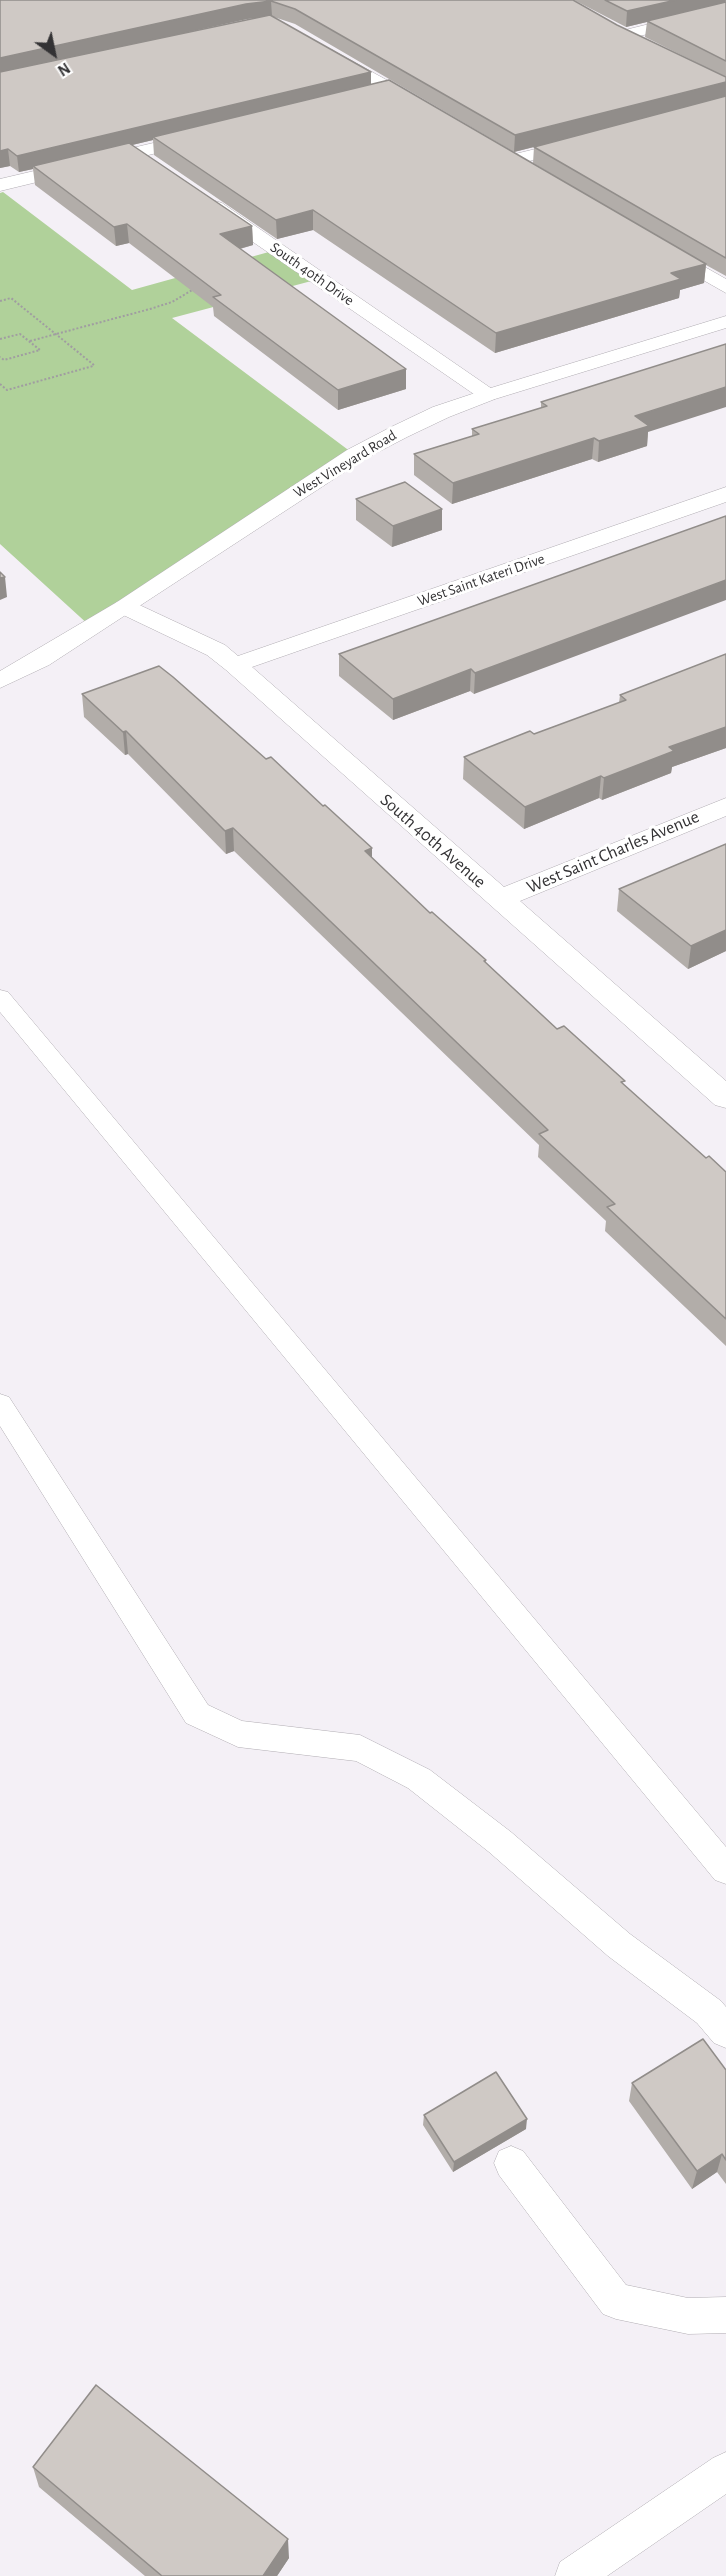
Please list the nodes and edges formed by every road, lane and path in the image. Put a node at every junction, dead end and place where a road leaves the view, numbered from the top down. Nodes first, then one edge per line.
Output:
1 (726, 10) edge
2 (604, 25) edge
3 (623, 35) junction
4 (316, 45) edge
5 (644, 45) edge
6 (393, 90) junction
7 (370, 96) edge
8 (433, 114) edge
9 (214, 134) edge
10 (591, 140) edge
11 (492, 149) edge
12 (135, 153) junction
13 (513, 160) junction
14 (154, 165) edge
15 (533, 172) edge
16 (0, 186) edge
17 (201, 198) edge
18 (655, 245) edge
19 (203, 286) edge
20 (726, 287) edge
21 (0, 301) edge
22 (726, 322) edge
23 (56, 334) junction
24 (0, 339) edge
25 (30, 341) junction
26 (0, 357) edge
27 (0, 384) edge
28 (488, 395) junction
29 (726, 494) edge
30 (125, 607) junction
31 (235, 665) junction
32 (0, 681) edge
33 (726, 806) edge
34 (500, 899) junction
35 (0, 997) edge
36 (726, 1098) edge
37 (0, 1404) edge
38 (726, 1870) edge
39 (726, 2032) edge
40 (510, 2163) dead end
41 (726, 2315) edge
42 (726, 2471) edge
43 (574, 2576) edge

1 - 3 street
2 - 3 street
3 - 5 street
4 - 6 street
6 - 7 street
6 - 8 street
9 - 12 street
10 - 13 street
11 - 13 street
12 - 14 street
12 - 16 street
13 - 15 street
17 - 28 street, South 40th Drive
18 - 20 street
19 - 23 path
21 - 23 path
22 - 28 street, West Vineyard Road
23 - 25 path
23 - 27 path
24 - 25 path
25 - 26 path
28 - 30 street, West Vineyard Road
29 - 31 street, West Saint Kateri Drive
30 - 31 street, South 40th Avenue
30 - 32 street, West Vineyard Road
31 - 34 street, South 40th Avenue
33 - 34 street, West Saint Charles Avenue
34 - 36 street, South 40th Avenue
35 - 38 lane
37 - 39 lane
40 - 41 lane
42 - 43 lane

